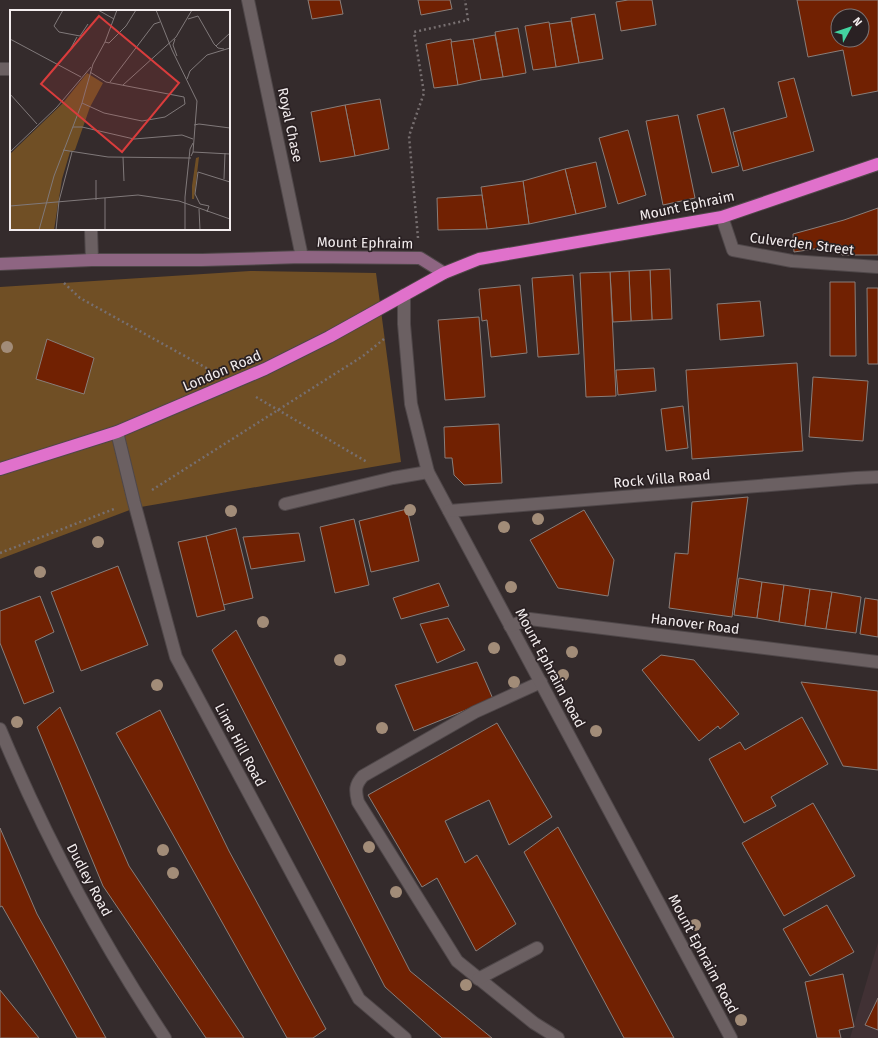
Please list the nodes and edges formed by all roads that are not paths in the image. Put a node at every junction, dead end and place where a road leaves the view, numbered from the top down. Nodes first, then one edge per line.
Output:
1 (248, 0) edge
2 (878, 164) edge
3 (722, 217) junction
4 (91, 230) edge
5 (302, 257) junction
6 (92, 260) junction
7 (0, 264) edge
8 (878, 267) edge
9 (444, 273) junction
10 (404, 295) junction
11 (117, 432) junction
12 (0, 469) edge
13 (428, 472) junction
14 (878, 477) edge
15 (285, 504) dead end
16 (449, 511) junction
17 (510, 626) junction
18 (878, 662) edge
19 (541, 682) junction
20 (0, 729) edge
21 (536, 948) dead end
22 (478, 979) junction
23 (165, 1038) edge
24 (405, 1038) edge
25 (558, 1038) edge
26 (730, 1038) edge

1 - 5 street, Royal Chase
2 - 3 highway, Mount Ephraim
3 - 8 street, Culverden Street
3 - 9 highway, Mount Ephraim
4 - 6 street
5 - 6 street, Mount Ephraim
5 - 9 street, Mount Ephraim
6 - 7 street, Mount Ephraim
9 - 10 highway, London Road
10 - 11 highway, London Road
10 - 13 street, Mount Ephraim Road
11 - 12 highway, London Road
11 - 24 street, Lime Hill Road
13 - 15 street
13 - 16 street, Mount Ephraim Road
14 - 16 street, Rock Villa Road
16 - 17 street, Mount Ephraim Road
17 - 18 street, Hanover Road
17 - 19 street, Mount Ephraim Road
19 - 22 street
19 - 26 street, Mount Ephraim Road
20 - 23 street, Dudley Road
21 - 22 street
22 - 25 street

